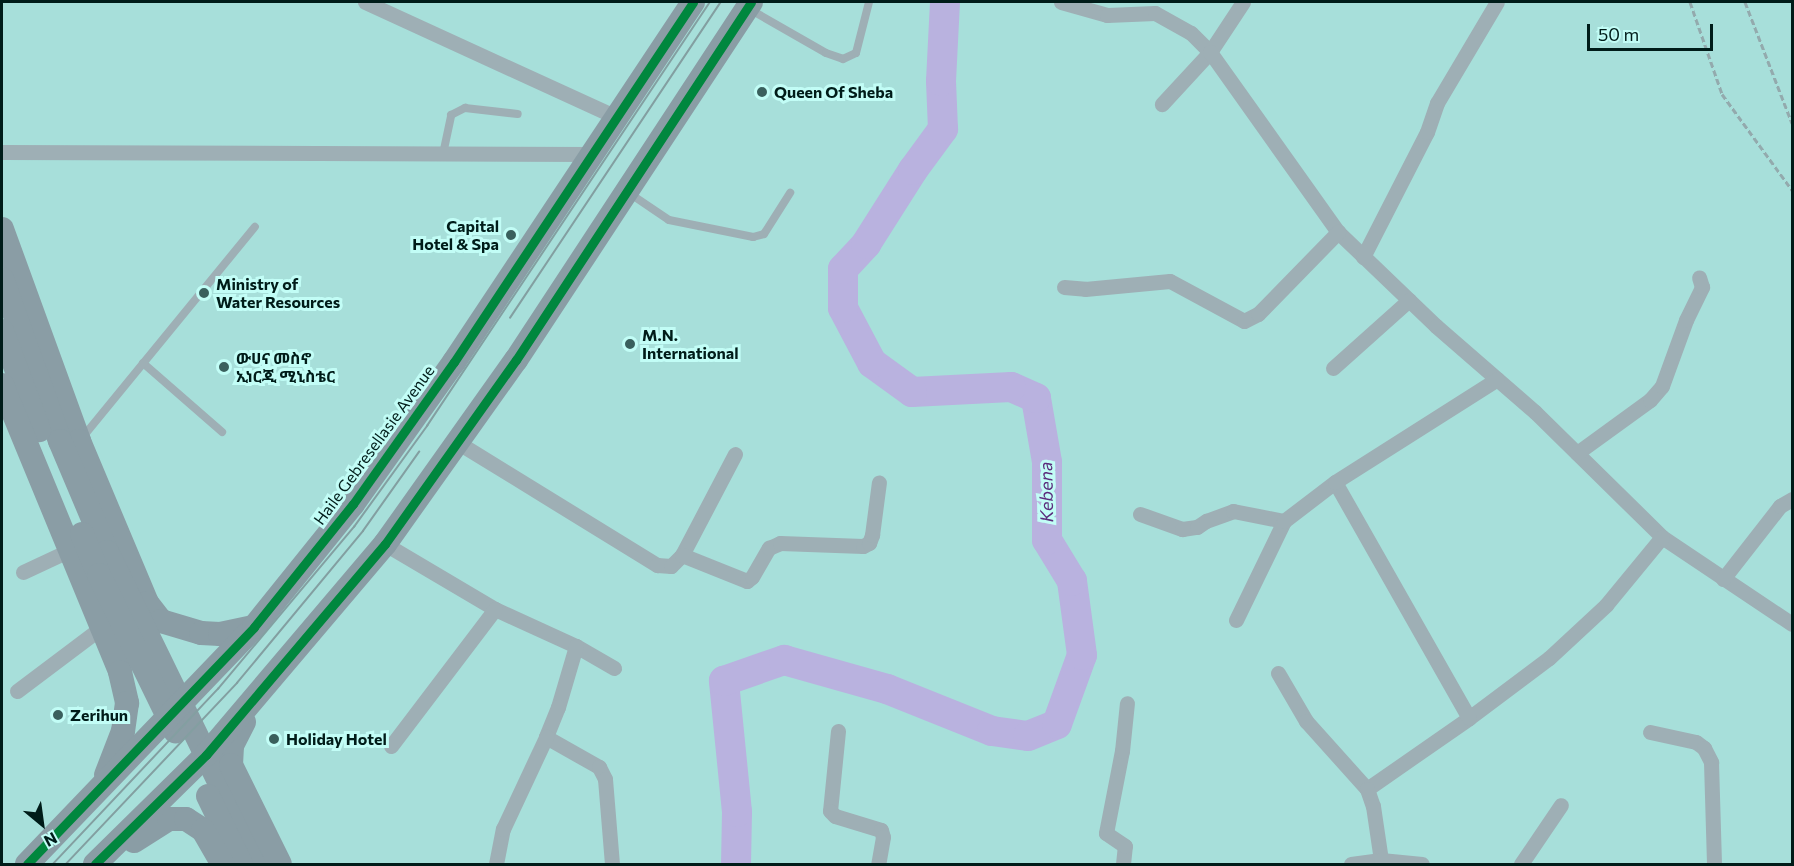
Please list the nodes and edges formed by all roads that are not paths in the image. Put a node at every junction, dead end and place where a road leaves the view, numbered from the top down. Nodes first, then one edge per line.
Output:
1 (365, 2) edge
2 (693, 2) edge
3 (869, 2) edge
4 (1061, 2) edge
5 (1242, 2) edge
6 (1497, 2) edge
7 (749, 5) edge
8 (1210, 52) junction
9 (1162, 104) dead end
10 (518, 114) dead end
11 (616, 117) junction
12 (2, 153) edge
13 (443, 154) junction
14 (592, 154) junction
15 (628, 192) junction
16 (790, 193) dead end
17 (255, 227) dead end
18 (2, 229) edge
19 (1338, 232) junction
20 (1363, 257) junction
21 (1699, 276) dead end
22 (2, 279) edge
23 (1064, 286) dead end
24 (1409, 300) junction
25 (2, 331) edge
26 (143, 363) junction
27 (1333, 368) dead end
28 (1497, 379) junction
29 (7, 390) edge
30 (222, 432) dead end
31 (79, 441) junction
32 (457, 442) junction
33 (1577, 453) junction
34 (735, 454) dead end
35 (879, 482) dead end
36 (1335, 482) junction
37 (1792, 499) edge
38 (1140, 514) dead end
39 (1284, 521) junction
40 (1662, 537) junction
41 (385, 544) junction
42 (70, 550) junction
43 (682, 555) junction
44 (23, 572) dead end
45 (1723, 579) junction
46 (495, 609) junction
47 (1236, 620) dead end
48 (1792, 624) edge
49 (102, 627) junction
50 (254, 627) junction
51 (576, 646) junction
52 (614, 668) dead end
53 (1278, 673) dead end
54 (17, 691) dead end
55 (1127, 703) dead end
56 (252, 704) junction
57 (1469, 718) junction
58 (838, 731) dead end
59 (1650, 732) dead end
60 (546, 737) junction
61 (391, 746) dead end
62 (1367, 789) junction
63 (97, 793) junction
64 (1561, 805) dead end
65 (1381, 860) junction
66 (27, 864) edge
67 (95, 864) edge
68 (100, 864) edge
69 (223, 864) edge
70 (241, 864) edge
71 (259, 864) edge
72 (280, 864) edge
73 (496, 864) edge
74 (612, 864) edge
75 (878, 864) edge
76 (1123, 864) edge
77 (1351, 864) edge
78 (1422, 864) edge
79 (1521, 864) edge
80 (1714, 864) edge

1 - 11 street
2 - 11 main road, Haile Gebresellasie Avenue
3 - 7 lane
4 - 8 street
5 - 8 street
6 - 20 street
7 - 15 main road
8 - 9 street
8 - 19 street
10 - 13 lane
11 - 14 main road, Haile Gebresellasie Avenue
12 - 13 street
13 - 14 street
14 - 50 main road, Haile Gebresellasie Avenue
15 - 16 lane
15 - 32 main road
17 - 26 lane
18 - 31 main road
19 - 20 street
19 - 23 street
20 - 24 street
21 - 33 street
22 - 71 main road
24 - 27 street
24 - 28 street
25 - 29 main road
26 - 30 lane
26 - 31 lane
28 - 33 street
28 - 36 street
29 - 42 main road
29 - 70 main road
31 - 50 main road
32 - 41 main road
32 - 43 street
33 - 40 street
34 - 43 street
35 - 43 street
36 - 39 street
36 - 57 street
37 - 45 street
38 - 39 street
39 - 47 street
40 - 45 street
40 - 57 street
41 - 46 street
41 - 56 main road
42 - 44 street
42 - 49 main road
45 - 48 street
46 - 51 street
46 - 61 street
49 - 54 street
49 - 63 main road
50 - 63 main road, Haile Gebresellasie Avenue
51 - 52 street
51 - 60 street
53 - 62 street
55 - 76 street
56 - 67 main road
56 - 72 main road
57 - 62 street
58 - 75 street
59 - 80 street
60 - 73 street
60 - 74 street
62 - 65 street
63 - 66 main road, Haile Gebresellasie Avenue
64 - 79 street
65 - 77 street
65 - 78 street
68 - 69 main road

